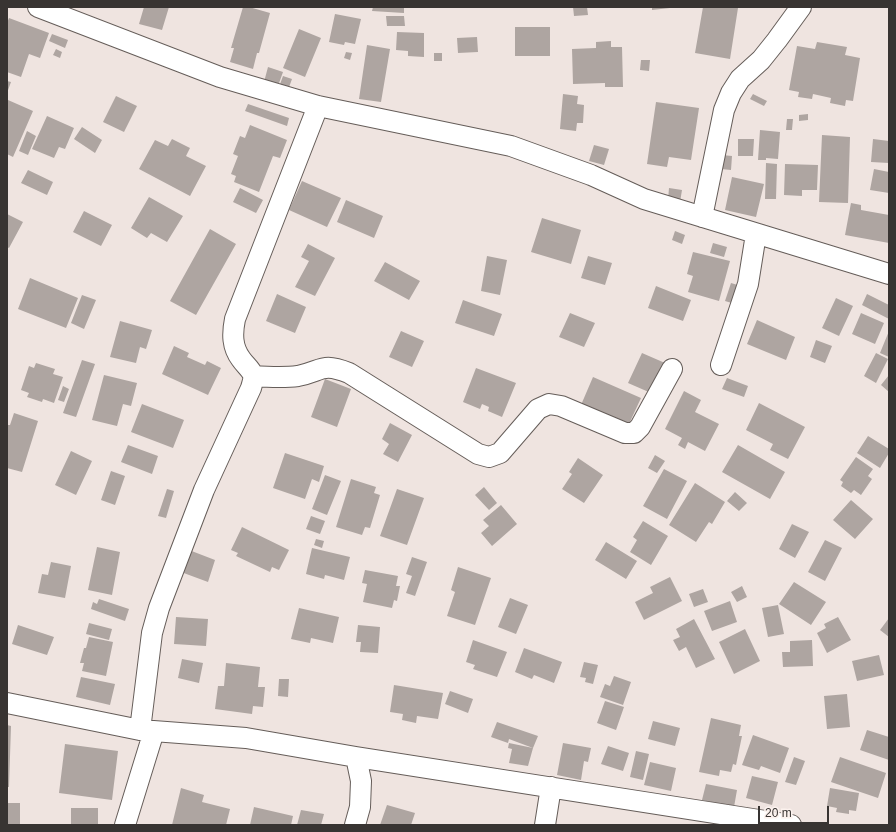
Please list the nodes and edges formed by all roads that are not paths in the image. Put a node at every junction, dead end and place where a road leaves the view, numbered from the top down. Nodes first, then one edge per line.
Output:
1 (38, 7) edge
2 (801, 7) edge
3 (318, 106) junction
4 (702, 217) junction
5 (756, 234) junction
6 (889, 274) edge
7 (721, 366) dead end
8 (672, 369) dead end
9 (253, 376) junction
10 (7, 703) edge
11 (147, 731) junction
12 (356, 757) junction
13 (551, 787) junction
14 (125, 825) edge
15 (356, 825) edge
16 (545, 825) edge
17 (791, 825) edge

1 - 3 street
2 - 4 street
3 - 4 street
3 - 9 street
4 - 5 street
5 - 6 street
5 - 7 street
8 - 9 street
9 - 11 street
10 - 11 street
11 - 12 street
11 - 14 street
12 - 13 street
12 - 15 street
13 - 16 street
13 - 17 street

